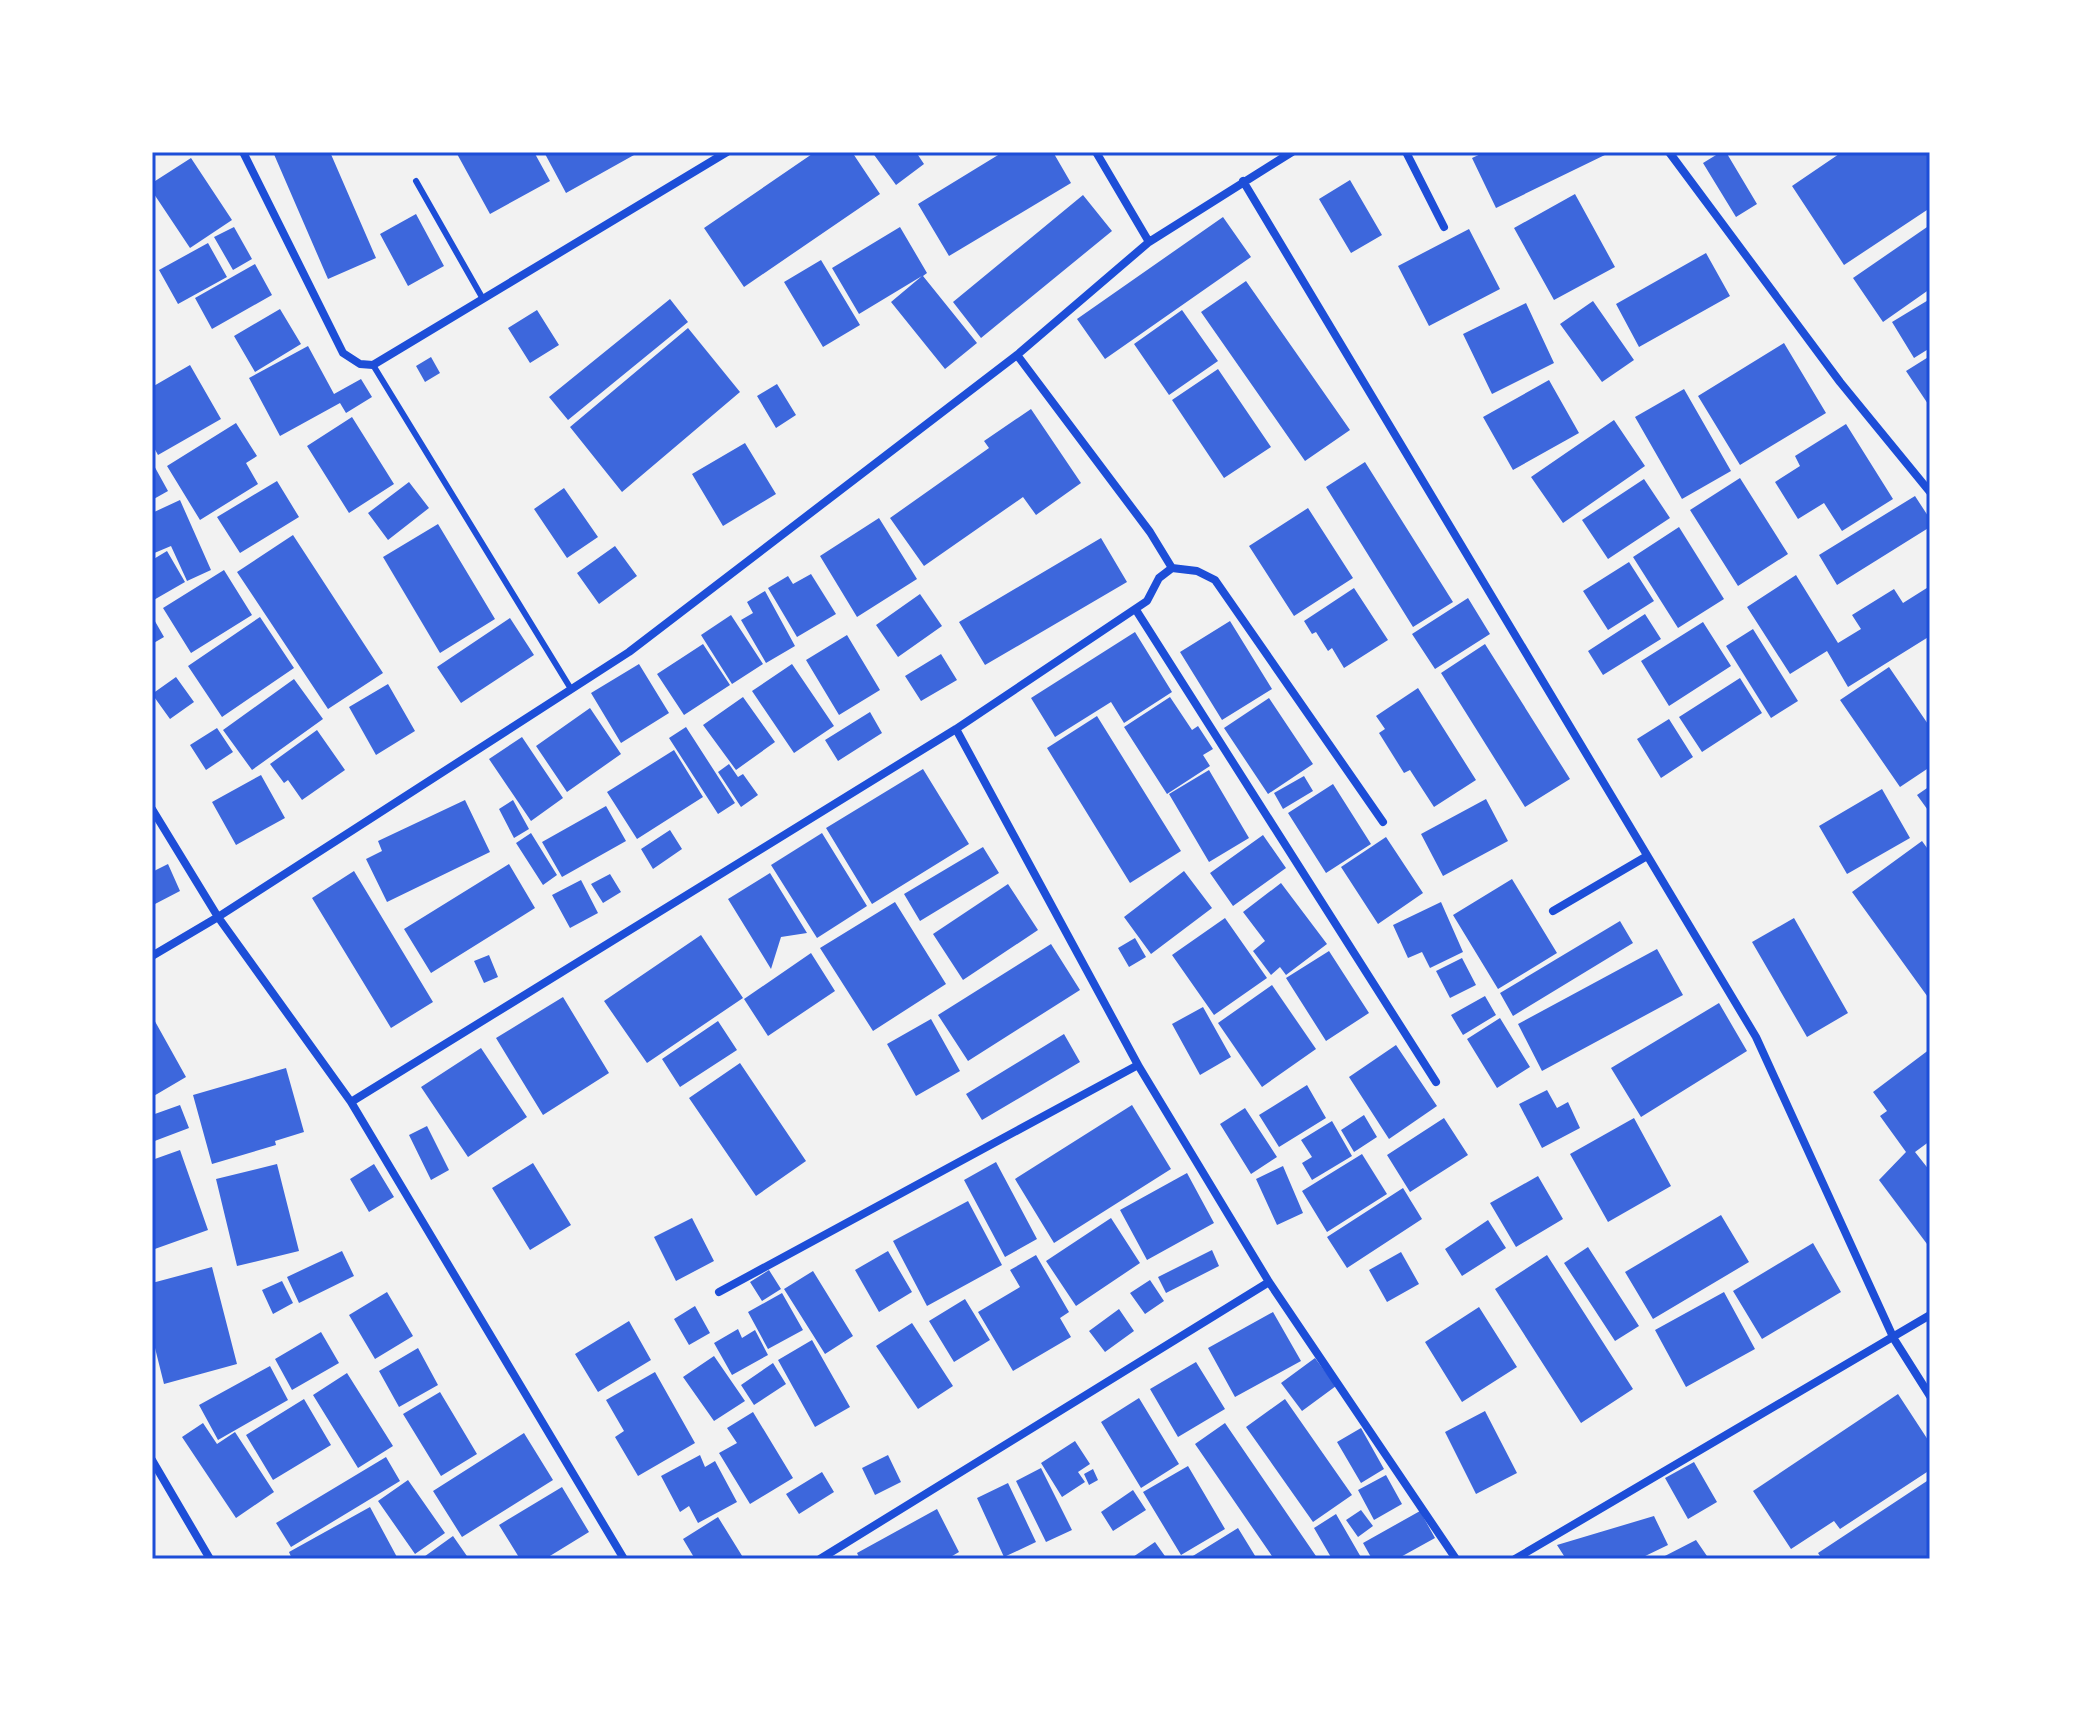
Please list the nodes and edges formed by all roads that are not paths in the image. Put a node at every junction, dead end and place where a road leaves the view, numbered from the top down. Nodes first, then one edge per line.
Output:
1 (243, 152) edge
2 (727, 152) edge
3 (1096, 152) edge
4 (1292, 152) edge
5 (1406, 152) edge
6 (1669, 152) edge
7 (416, 181) dead end
8 (1243, 181) junction
9 (1444, 227) dead end
10 (1149, 242) junction
11 (483, 299) junction
12 (1017, 355) junction
13 (373, 365) junction
14 (1930, 492) edge
15 (1172, 568) junction
16 (1136, 610) junction
17 (571, 689) junction
18 (956, 729) junction
19 (152, 809) edge
20 (1383, 822) dead end
21 (1647, 856) junction
22 (1553, 911) dead end
23 (218, 917) junction
24 (152, 956) edge
25 (1138, 1065) junction
26 (1436, 1082) dead end
27 (351, 1102) junction
28 (1269, 1282) junction
29 (719, 1292) dead end
30 (1930, 1315) edge
31 (1894, 1339) junction
32 (1930, 1396) edge
33 (152, 1460) edge
34 (210, 1559) edge
35 (624, 1559) edge
36 (820, 1559) edge
37 (1456, 1559) edge
38 (1515, 1559) edge

1 - 13 street
2 - 11 street
3 - 10 street
4 - 8 street
5 - 9 street
6 - 14 street
7 - 11 lane
8 - 10 street
8 - 21 street
10 - 12 street
11 - 13 street
12 - 15 street
12 - 17 street
13 - 17 lane
15 - 16 street
15 - 20 street
16 - 18 street
16 - 26 street
17 - 23 street
18 - 25 street
18 - 27 street
19 - 23 street
21 - 22 street
21 - 31 street
23 - 24 street
23 - 27 street
25 - 28 street
25 - 29 street
27 - 35 street
28 - 36 street
28 - 37 street
30 - 31 street
31 - 32 street
31 - 38 street
33 - 34 street

